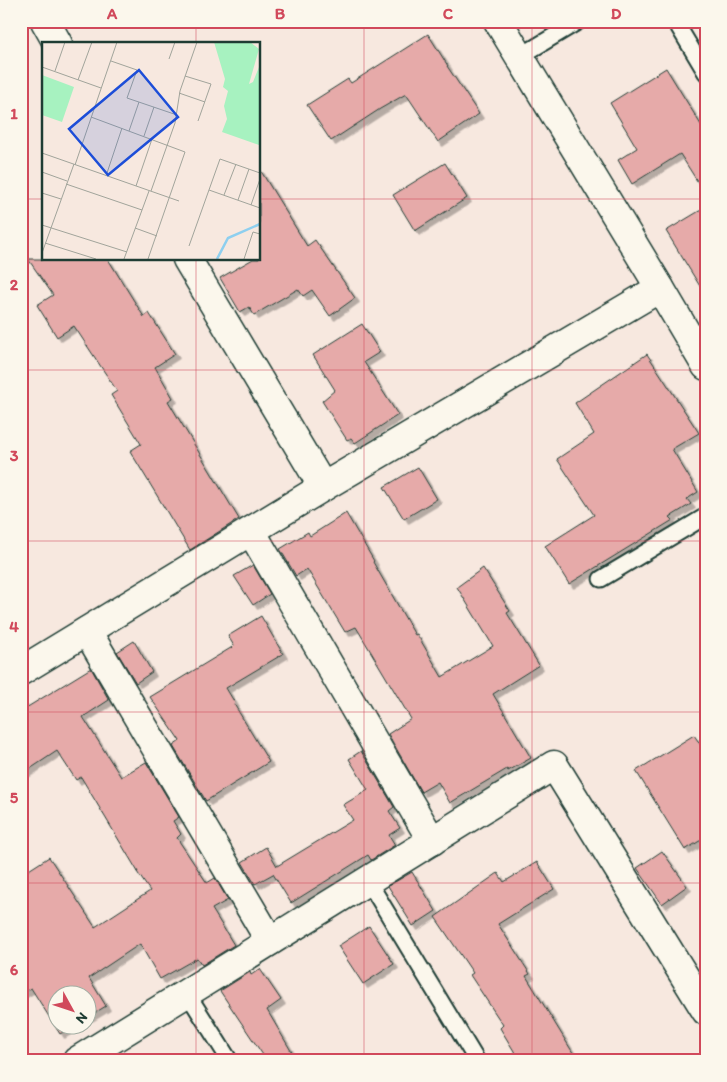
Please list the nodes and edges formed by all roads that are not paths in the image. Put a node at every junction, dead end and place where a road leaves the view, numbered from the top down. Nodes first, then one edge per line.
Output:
1 (45, 21) edge
2 (498, 21) edge
3 (579, 21) edge
4 (675, 21) edge
5 (57, 42) edge
6 (519, 56) junction
7 (706, 73) edge
8 (188, 260) edge
9 (660, 288) junction
10 (706, 366) edge
11 (324, 487) junction
12 (706, 516) edge
13 (251, 530) junction
14 (601, 579) dead end
15 (87, 631) junction
16 (21, 671) edge
17 (432, 841) junction
18 (368, 880) junction
19 (270, 941) junction
20 (187, 993) junction
21 (706, 1011) edge
22 (76, 1061) edge
23 (230, 1061) edge
24 (477, 1061) edge

1 - 5 street
2 - 6 street
3 - 6 lane
4 - 7 lane
6 - 9 street
8 - 11 street
9 - 10 street
9 - 11 street
11 - 13 street
12 - 14 lane
13 - 15 street
13 - 17 street
15 - 16 street
15 - 19 street
17 - 18 street
17 - 21 street
18 - 19 street
18 - 24 lane
19 - 20 street
20 - 22 street
20 - 23 lane

